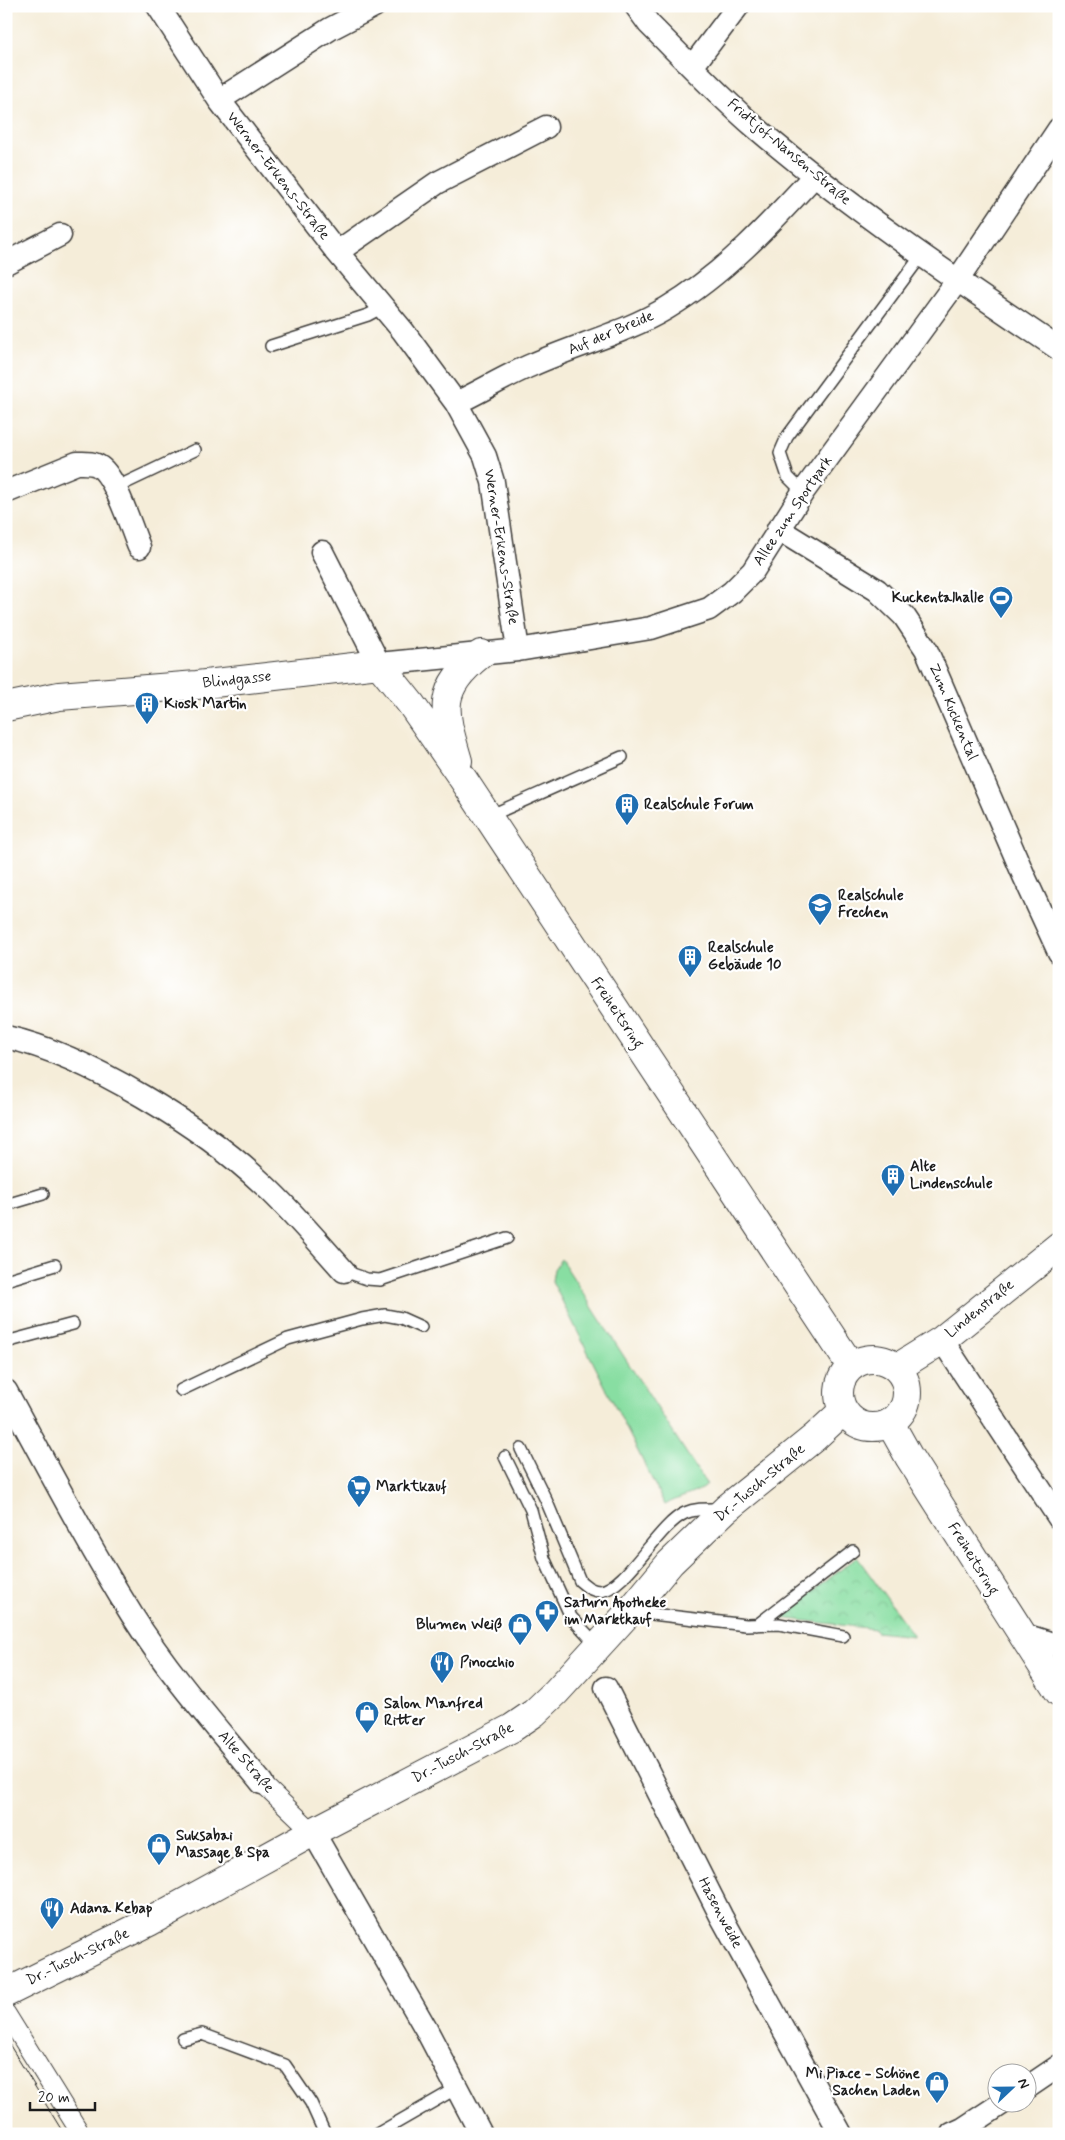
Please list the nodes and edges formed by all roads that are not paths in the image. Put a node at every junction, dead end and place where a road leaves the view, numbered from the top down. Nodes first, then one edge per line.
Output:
1 (158, 6) edge
2 (374, 6) edge
3 (636, 6) edge
4 (738, 6) edge
5 (692, 67) junction
6 (218, 100) junction
7 (546, 127) dead end
8 (1059, 129) edge
9 (814, 176) junction
10 (60, 235) dead end
11 (337, 252) junction
12 (921, 256) junction
13 (6, 263) edge
14 (957, 280) junction
15 (383, 307) junction
16 (271, 346) dead end
17 (1059, 348) edge
18 (456, 404) junction
19 (195, 450) dead end
20 (115, 488) junction
21 (6, 492) edge
22 (803, 492) junction
23 (778, 529) junction
24 (139, 547) dead end
25 (322, 552) dead end
26 (518, 650) junction
27 (481, 654) junction
28 (379, 664) junction
29 (6, 707) edge
30 (622, 757) dead end
31 (463, 780) junction
32 (487, 817) junction
33 (1059, 952) edge
34 (6, 1037) edge
35 (43, 1194) dead end
36 (6, 1204) edge
37 (507, 1238) dead end
38 (1059, 1246) edge
39 (55, 1265) dead end
40 (344, 1271) joint
41 (6, 1280) edge
42 (72, 1324) dead end
43 (420, 1327) dead end
44 (942, 1340) junction
45 (6, 1342) edge
46 (851, 1366) junction
47 (898, 1368) junction
48 (181, 1390) dead end
49 (6, 1391) edge
50 (843, 1411) junction
51 (890, 1423) junction
52 (521, 1449) dead end
53 (505, 1458) dead end
54 (726, 1509) junction
55 (1059, 1518) edge
56 (853, 1552) dead end
57 (638, 1603) junction
58 (757, 1625) junction
59 (1021, 1634) junction
60 (843, 1636) dead end
61 (1059, 1646) edge
62 (598, 1647) junction
63 (606, 1688) dead end
64 (1059, 1692) edge
65 (262, 1783) joint
66 (313, 1832) junction
67 (6, 1993) edge
68 (6, 2013) edge
69 (183, 2039) dead end
70 (1059, 2066) edge
71 (1038, 2080) edge
72 (457, 2088) junction
73 (989, 2112) edge
74 (81, 2134) edge
75 (325, 2134) edge
76 (377, 2134) edge
77 (481, 2134) edge
78 (841, 2134) edge
79 (952, 2134) edge

1 - 6 street, Werner-Erkens-Straße
2 - 6 street, Werner-Erkens-Straße
3 - 5 street, Fridtjof-Nansen-Straße
4 - 5 street
5 - 9 street, Fridtjof-Nansen-Straße
6 - 11 street, Werner-Erkens-Straße
7 - 11 street, Werner-Erkens-Straße
8 - 14 street, Allee zum Sportpark
9 - 12 street, Fridtjof-Nansen-Straße
9 - 18 street, Auf der Breide
10 - 13 street
11 - 15 street, Werner-Erkens-Straße
12 - 14 street, Fridtjof-Nansen-Straße
12 - 22 lane
14 - 17 street, Fridtjof-Nansen-Straße
14 - 22 street, Allee zum Sportpark
15 - 16 lane
15 - 18 street, Werner-Erkens-Straße
18 - 26 street, Werner-Erkens-Straße
19 - 20 lane
20 - 21 street
20 - 24 street
22 - 23 street, Allee zum Sportpark
23 - 26 street, Allee zum Sportpark
23 - 33 street, Zum Kuckental
25 - 28 street
26 - 27 street, Allee zum Sportpark
27 - 28 street, Allee zum Sportpark
27 - 31 main road
28 - 29 main road, Blindgasse
28 - 31 main road, Freiheitsring
30 - 32 lane
31 - 32 main road, Freiheitsring
32 - 46 main road, Freiheitsring
34 - 40 street
35 - 36 lane
37 - 40 lane
38 - 44 main road, Lindenstraße
39 - 41 lane
42 - 45 lane
43 - 48 lane
44 - 47 main road, Lindenstraße
44 - 55 street
46 - 47 main road
46 - 50 main road
47 - 51 main road
49 - 65 street, Alte Straße
50 - 51 main road
50 - 54 main road, Dr.-Tusch-Straße
51 - 59 main road, Freiheitsring
52 - 54 lane
53 - 62 lane
54 - 57 main road, Dr.-Tusch-Straße
56 - 58 lane
57 - 58 lane
57 - 62 main road, Dr.-Tusch-Straße
58 - 60 lane
59 - 61 street
59 - 64 main road, Freiheitsring
62 - 66 main road, Dr.-Tusch-Straße
63 - 78 street, Hasenweide
65 - 66 street, Alte Straße
66 - 67 main road, Dr.-Tusch-Straße
66 - 72 street, Alte Straße
68 - 74 street
69 - 75 lane
70 - 71 street
72 - 76 lane
72 - 77 street, Alte Straße
73 - 79 street

